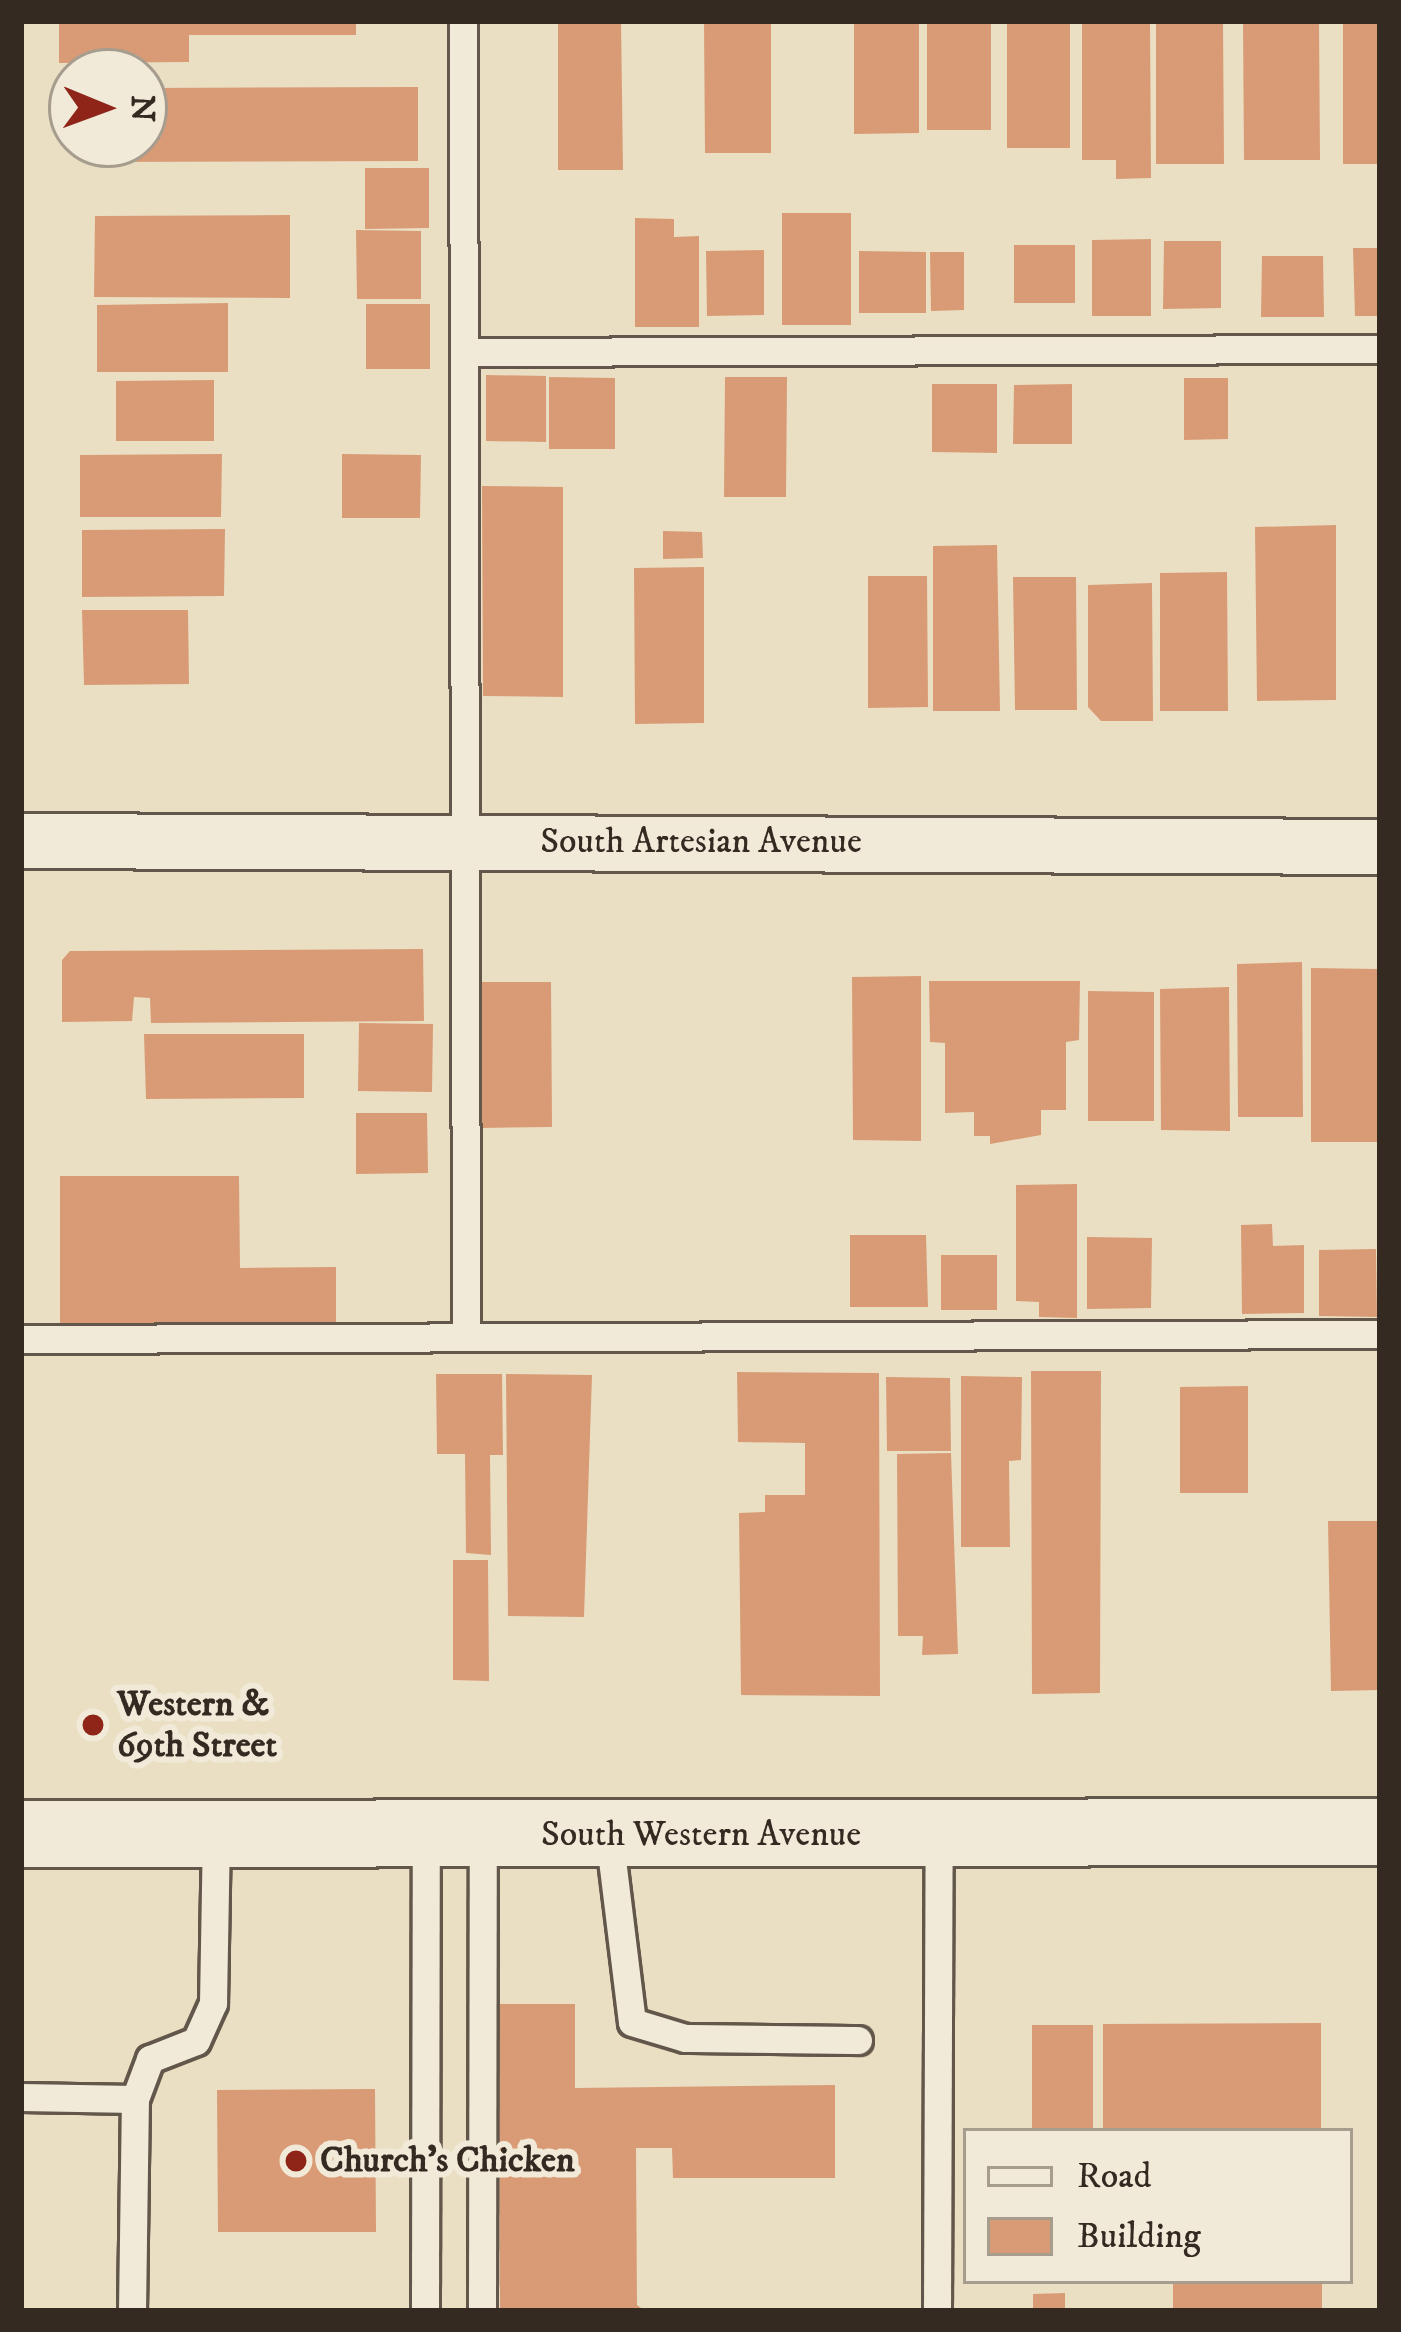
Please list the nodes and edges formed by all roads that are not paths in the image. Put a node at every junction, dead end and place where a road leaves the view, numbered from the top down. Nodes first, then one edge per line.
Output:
1 (463, 21) edge
2 (1380, 349) edge
3 (464, 352) junction
4 (466, 840) junction
5 (21, 841) edge
6 (1380, 847) edge
7 (1380, 1334) edge
8 (466, 1337) junction
9 (21, 1340) edge
10 (1380, 1832) edge
11 (21, 1834) edge
12 (216, 1834) junction
13 (609, 1834) junction
14 (939, 1834) junction
15 (454, 1835) junction
16 (858, 2040) dead end
17 (21, 2097) edge
18 (135, 2099) junction
19 (132, 2311) edge
20 (425, 2311) edge
21 (482, 2311) edge
22 (937, 2311) edge

1 - 3 lane
2 - 3 lane
3 - 4 lane
4 - 5 street, South Artesian Avenue
4 - 6 street, South Artesian Avenue
4 - 8 lane
7 - 8 lane
8 - 9 lane
10 - 14 main road, South Western Avenue
11 - 12 main road, South Western Avenue
12 - 15 main road, South Western Avenue
12 - 18 lane
13 - 14 main road, South Western Avenue
13 - 15 main road, South Western Avenue
13 - 16 lane
14 - 22 lane
15 - 20 lane
15 - 21 lane
17 - 18 lane
18 - 19 lane

